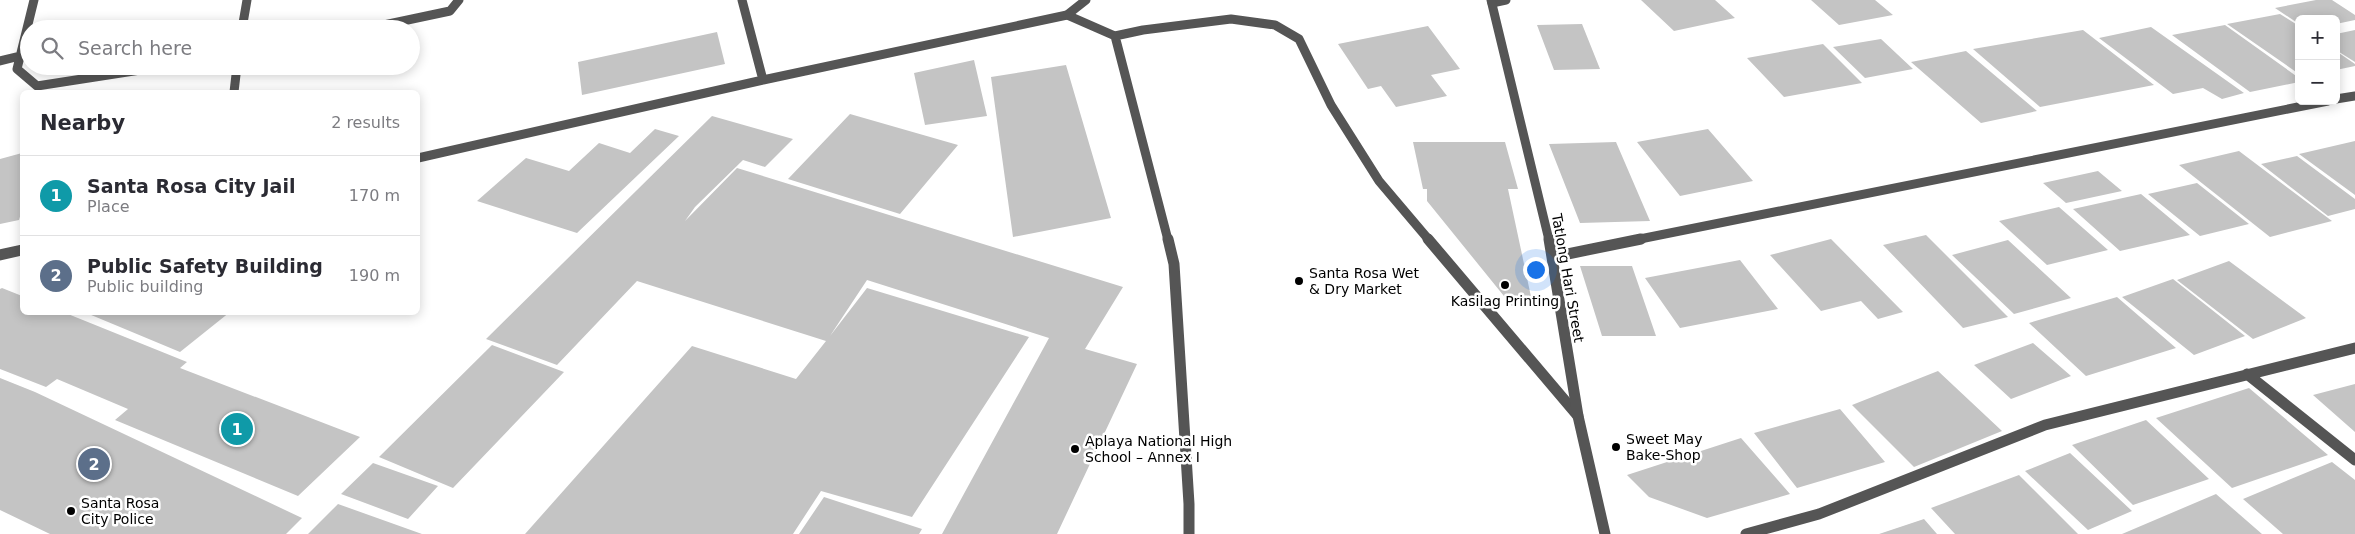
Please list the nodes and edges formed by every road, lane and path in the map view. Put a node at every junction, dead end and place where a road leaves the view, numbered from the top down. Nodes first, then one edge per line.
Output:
1 (34, 0) edge
2 (247, 0) edge
3 (459, 0) edge
4 (742, 0) edge
5 (1086, 0) edge
6 (1506, 0) edge
7 (1491, 1) edge
8 (1067, 15) junction
9 (29, 20) edge
10 (244, 20) edge
11 (408, 20) edge
12 (1115, 36) junction
13 (20, 56) joint
14 (0, 61) edge
15 (20, 72) edge
16 (24, 75) edge
17 (108, 75) edge
18 (236, 75) edge
19 (763, 80) junction
20 (234, 90) edge
21 (2355, 96) edge
22 (2340, 99) edge
23 (2308, 105) edge
24 (420, 158) edge
25 (20, 250) edge
26 (0, 255) edge
27 (1553, 257) junction
28 (2355, 348) edge
29 (2247, 374) junction
30 (1578, 416) junction
31 (2355, 460) edge
32 (1189, 534) edge
33 (1605, 534) edge
34 (1746, 534) edge

1 - 9 street
2 - 10 street
3 - 11 street
4 - 19 street
5 - 8 street
6 - 7 street
7 - 27 street, Tatlong Hari Street
8 - 12 street
8 - 19 street
12 - 30 street
12 - 32 street
13 - 14 street
13 - 15 street
16 - 17 street
18 - 20 street
19 - 24 street
21 - 22 street
23 - 27 street
25 - 26 street
27 - 30 street, Tatlong Hari Street
28 - 29 street
29 - 31 street
29 - 34 street
30 - 33 street, Tatlong Hari Street

